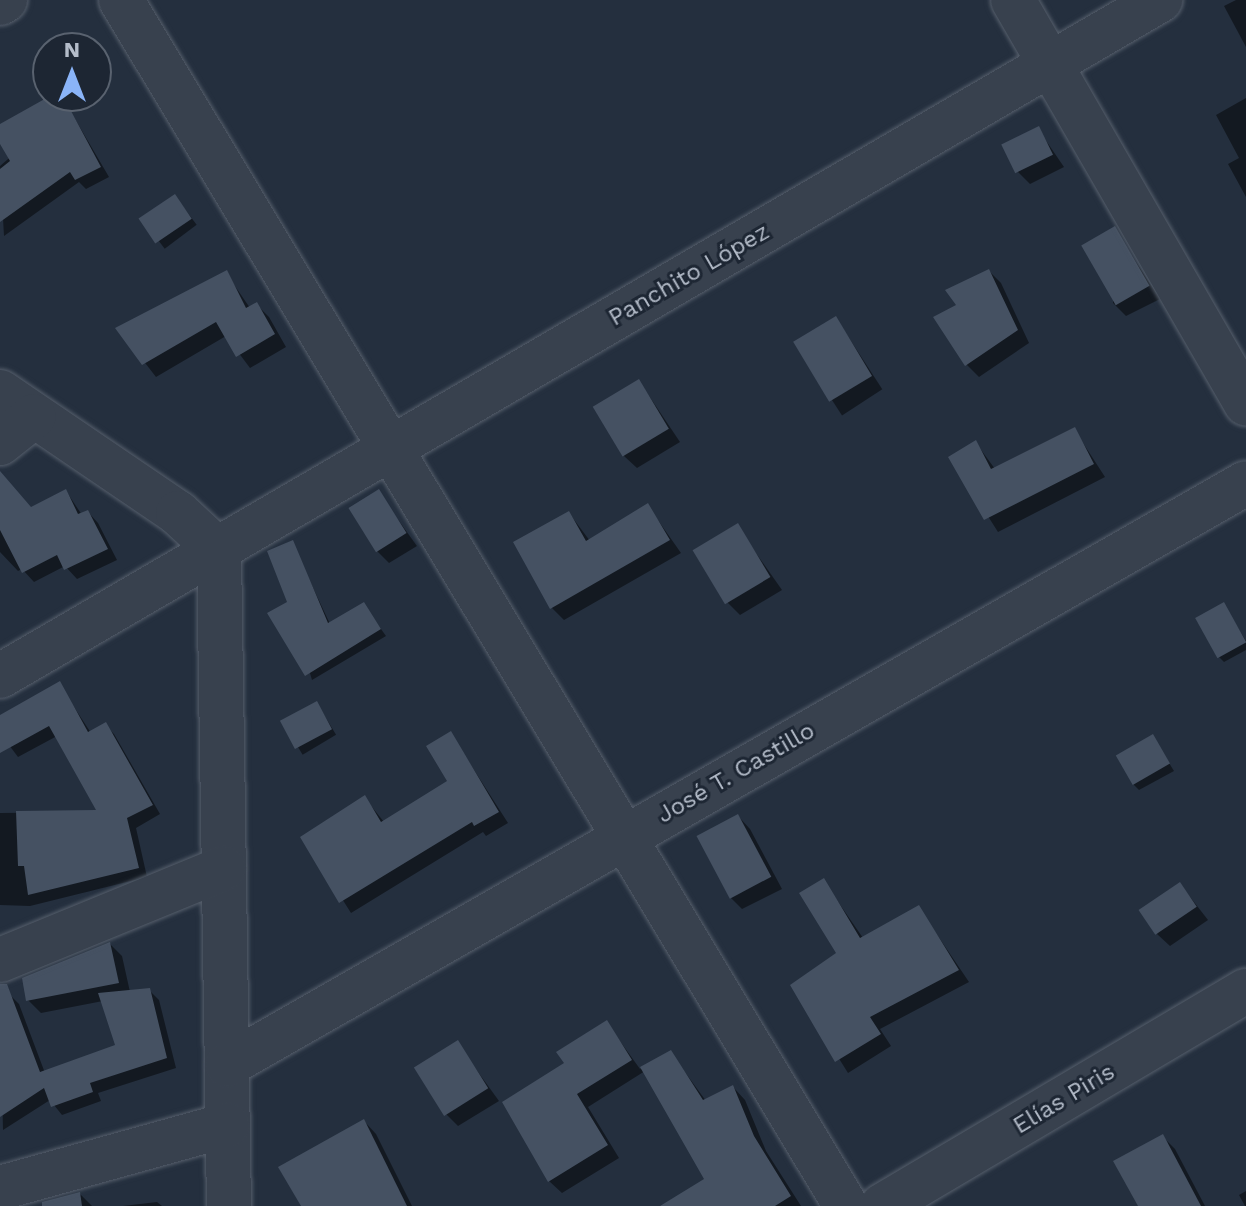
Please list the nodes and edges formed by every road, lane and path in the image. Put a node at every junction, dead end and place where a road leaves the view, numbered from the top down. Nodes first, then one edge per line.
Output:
1 (121, 0) edge
2 (1013, 0) edge
3 (1160, 0) edge
4 (1051, 65) junction
5 (1246, 403) edge
6 (17, 404) edge
7 (0, 443) edge
8 (389, 449) junction
9 (1246, 483) edge
10 (219, 551) junction
11 (0, 676) edge
12 (627, 835) junction
13 (224, 868) junction
14 (0, 960) edge
15 (1246, 991) edge
16 (227, 1065) junction
17 (227, 1125) junction
18 (0, 1188) edge
19 (229, 1206) edge
20 (846, 1206) edge
21 (882, 1206) edge

1 - 8 street
2 - 4 street
3 - 4 street, Panchito López
4 - 5 street
4 - 8 street, Panchito López
6 - 7 street
6 - 10 street
8 - 10 street, Panchito López
8 - 12 street
9 - 12 street, José T. Castillo
10 - 11 street, Panchito López
10 - 13 street
12 - 16 street, José T. Castillo
12 - 20 street
13 - 14 street
13 - 16 street
15 - 21 street, Elías Piris
16 - 17 street
17 - 18 street
17 - 19 street

